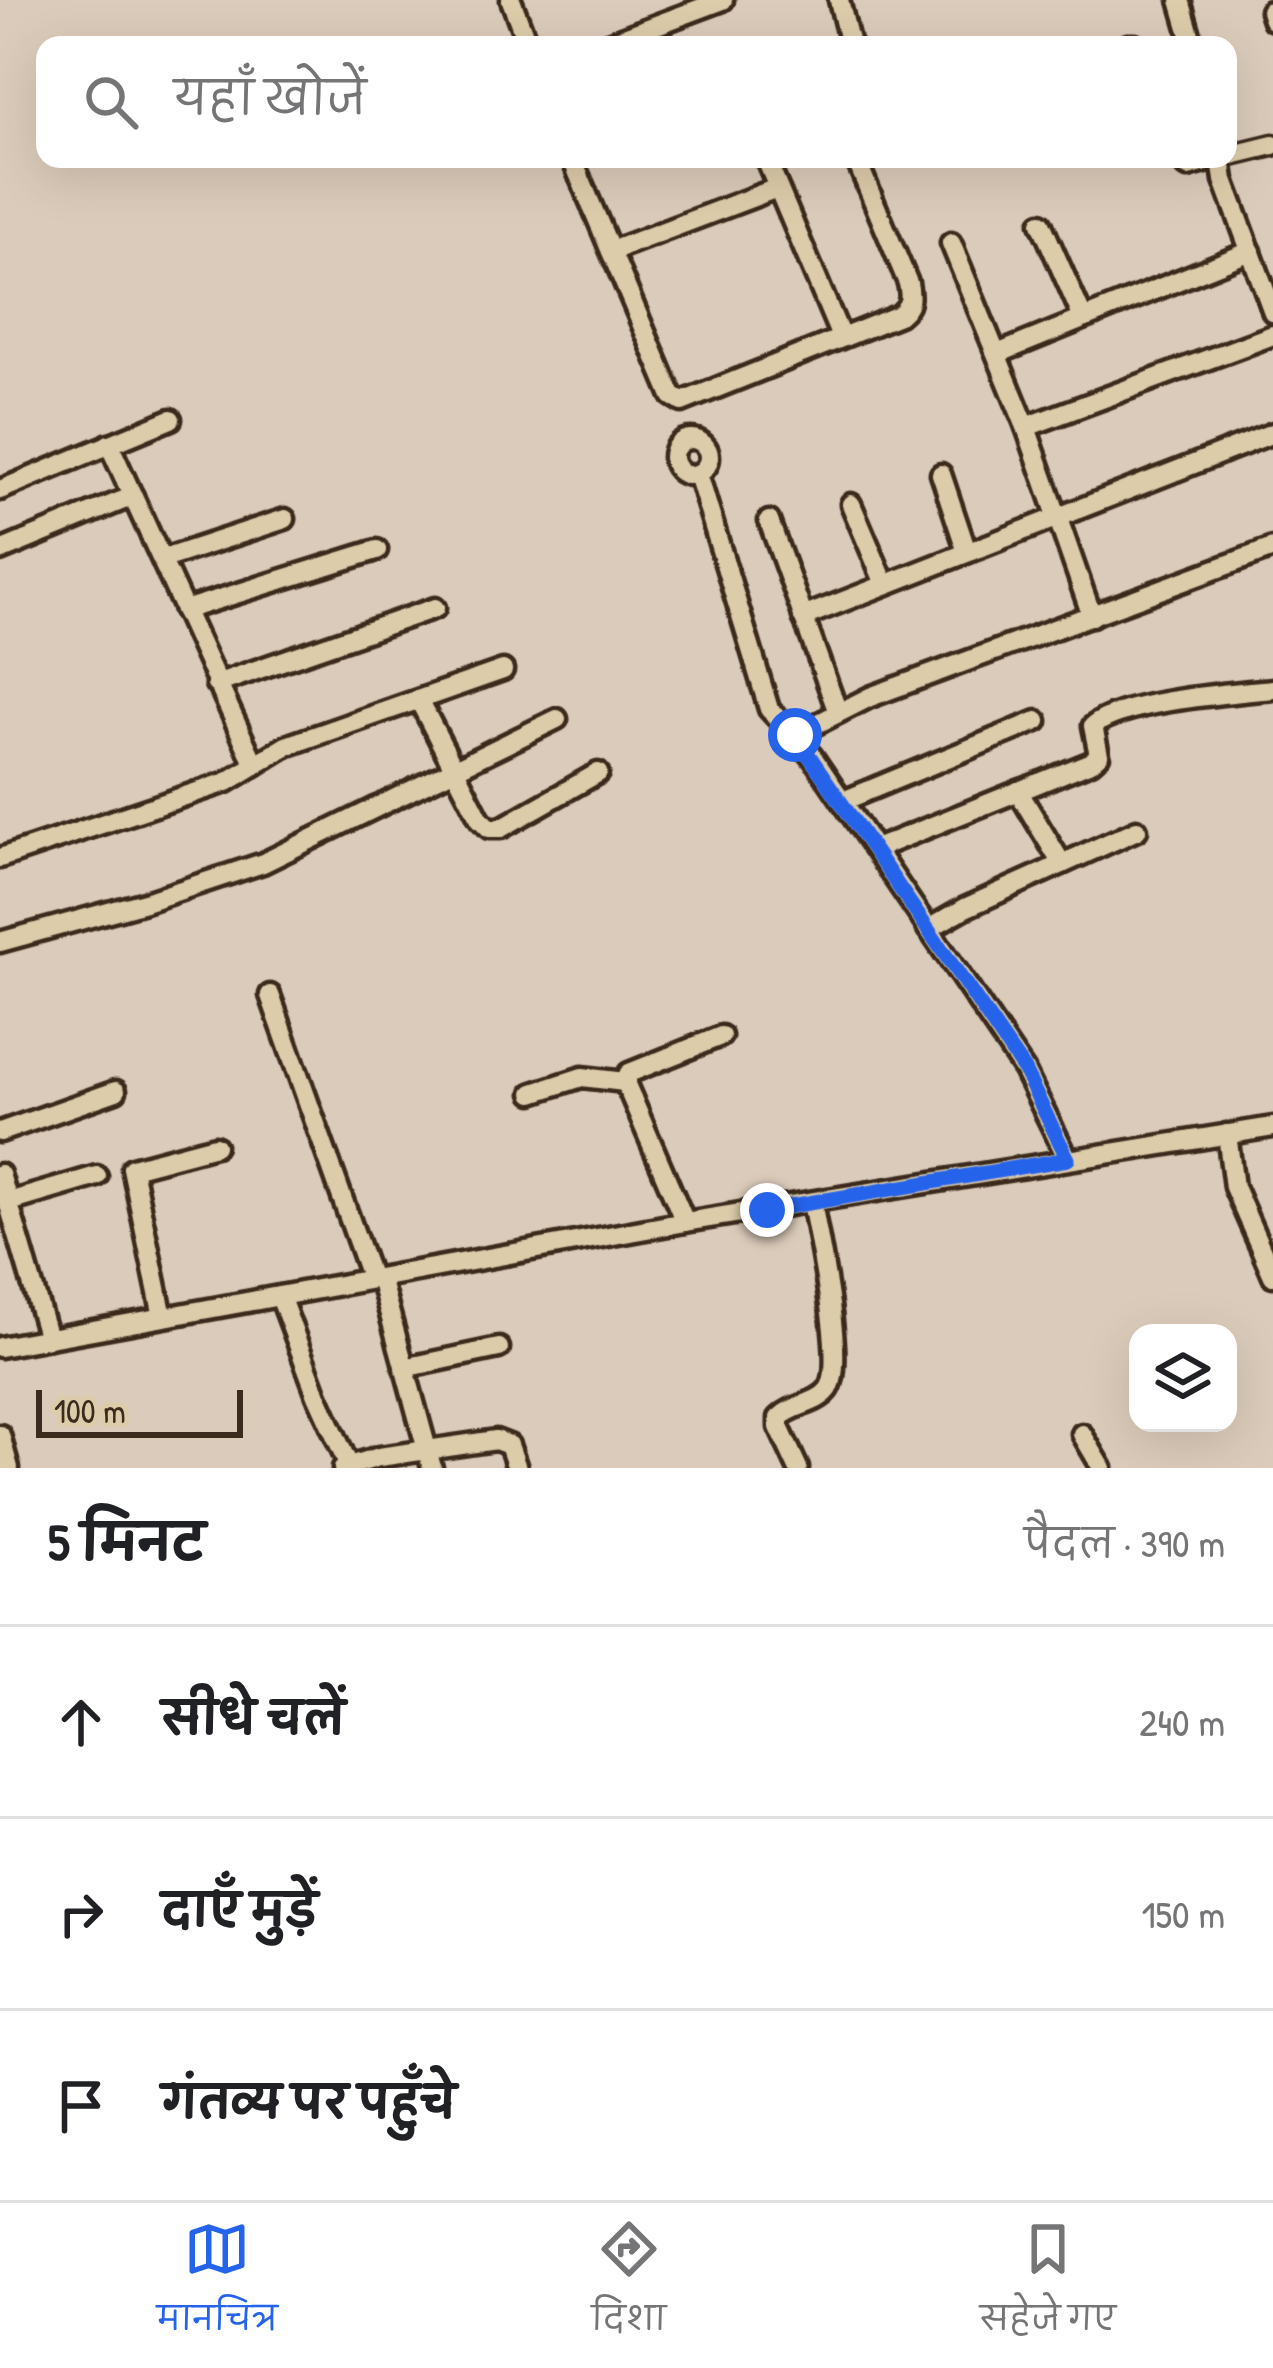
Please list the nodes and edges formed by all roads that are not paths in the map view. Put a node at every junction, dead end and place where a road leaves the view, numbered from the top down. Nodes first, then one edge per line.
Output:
1 (511, 0) edge
2 (723, 0) edge
3 (838, 0) edge
4 (1180, 0) edge
5 (525, 36) edge
6 (627, 36) edge
7 (848, 36) edge
8 (1190, 36) edge
9 (1273, 145) edge
10 (1237, 154) edge
11 (578, 168) edge
12 (769, 168) edge
13 (860, 168) edge
14 (1223, 168) edge
15 (777, 188) junction
16 (1041, 223) dead end
17 (951, 243) dead end
18 (611, 251) junction
19 (1251, 251) junction
20 (1273, 312) edge
21 (1083, 318) junction
22 (1273, 335) edge
23 (841, 337) junction
24 (997, 354) junction
25 (171, 419) dead end
26 (1026, 427) junction
27 (1273, 433) edge
28 (110, 444) junction
29 (698, 474) dead end
30 (941, 474) dead end
31 (0, 490) edge
32 (134, 496) junction
33 (851, 504) dead end
34 (1058, 518) junction
35 (285, 519) dead end
36 (769, 521) dead end
37 (1273, 548) edge
38 (377, 550) dead end
39 (0, 551) edge
40 (967, 553) junction
41 (163, 559) junction
42 (885, 584) junction
43 (435, 608) dead end
44 (184, 610) junction
45 (1092, 616) junction
46 (803, 617) junction
47 (503, 670) dead end
48 (216, 684) junction
49 (1273, 689) edge
50 (419, 700) junction
51 (837, 710) junction
52 (557, 719) dead end
53 (1037, 721) dead end
54 (795, 735) junction
55 (255, 765) junction
56 (456, 771) junction
57 (598, 773) dead end
58 (1018, 791) junction
59 (843, 801) junction
60 (1137, 830) dead end
61 (875, 848) junction
62 (0, 858) edge
63 (1062, 864) junction
64 (928, 928) junction
65 (0, 942) edge
66 (270, 995) dead end
67 (721, 1036) dead end
68 (625, 1082) junction
69 (116, 1091) dead end
70 (532, 1093) dead end
71 (1273, 1127) edge
72 (0, 1132) edge
73 (1227, 1134) junction
74 (215, 1146) dead end
75 (1068, 1159) junction
76 (0, 1174) edge
77 (97, 1176) dead end
78 (9, 1202) junction
79 (812, 1202) junction
80 (685, 1222) junction
81 (1273, 1276) edge
82 (375, 1279) junction
83 (280, 1296) junction
84 (163, 1317) junction
85 (49, 1338) junction
86 (0, 1347) edge
87 (500, 1348) dead end
88 (404, 1367) junction
89 (1082, 1434) dead end
90 (0, 1435) edge
91 (429, 1459) edge
92 (347, 1467) edge
93 (9, 1468) edge
94 (517, 1468) edge
95 (798, 1468) edge
96 (1102, 1468) edge

1 - 5 street
2 - 6 street
3 - 7 street
4 - 8 street
9 - 10 street
11 - 18 street
12 - 15 street
13 - 23 street
14 - 19 street
15 - 18 street
15 - 23 street
16 - 21 street
17 - 24 street
18 - 23 street
19 - 20 street
19 - 21 street
21 - 24 street
22 - 26 street
24 - 26 street
25 - 28 street
26 - 34 street
27 - 34 street
28 - 31 street
28 - 32 street
29 - 54 street
30 - 40 street
32 - 39 street
32 - 41 street
33 - 42 street
34 - 40 street
34 - 45 street
35 - 41 street
36 - 46 street
37 - 45 street
38 - 44 street
40 - 42 street
41 - 44 street
42 - 46 street
43 - 48 street
44 - 48 street
45 - 51 street
46 - 51 street
47 - 50 street
48 - 55 street
49 - 58 street
50 - 55 street
50 - 56 street
51 - 54 street
52 - 56 street
53 - 59 street
54 - 59 street
55 - 62 street
56 - 57 street
56 - 65 street
58 - 61 street
58 - 63 street
59 - 61 street
60 - 63 street
61 - 64 street
63 - 64 street
64 - 75 street
66 - 82 street
67 - 68 street
68 - 70 street
68 - 80 street
69 - 72 street
71 - 73 street
73 - 75 street
73 - 81 street
74 - 84 street
75 - 79 street
76 - 78 street
77 - 78 street
78 - 85 street
79 - 80 street
79 - 95 street
80 - 82 street
82 - 83 street
82 - 88 street
83 - 84 street
83 - 92 street
84 - 85 street
85 - 86 street
87 - 88 street
88 - 91 street
89 - 96 street
90 - 93 street
91 - 92 street
91 - 94 street

